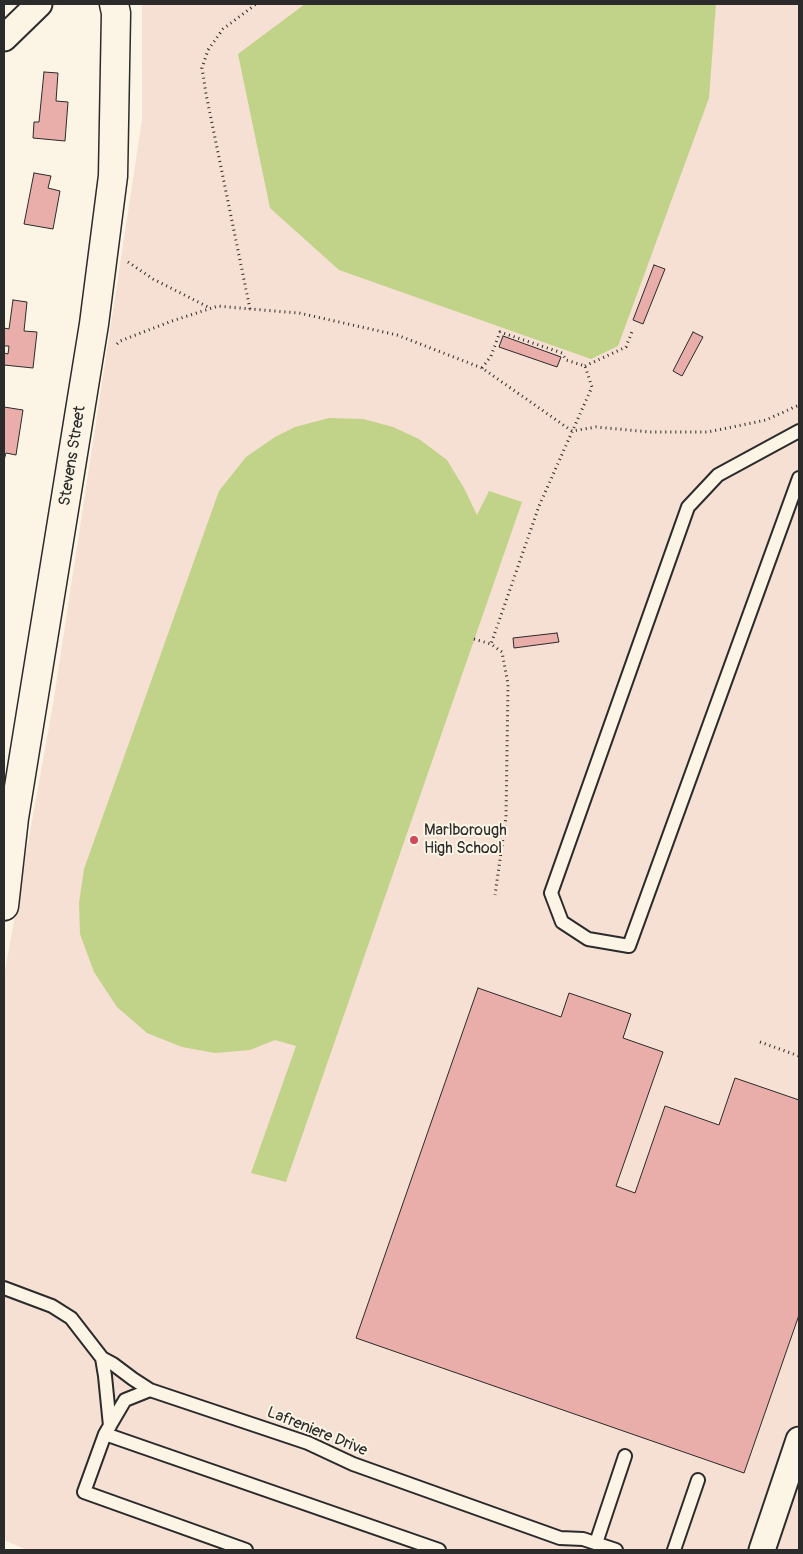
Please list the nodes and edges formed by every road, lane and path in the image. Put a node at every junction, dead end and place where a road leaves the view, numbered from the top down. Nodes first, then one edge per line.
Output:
1 (39, 4) edge
2 (114, 4) edge
3 (256, 4) edge
4 (4, 38) edge
5 (122, 257) dead end
6 (210, 309) junction
7 (250, 309) junction
8 (633, 329) dead end
9 (115, 346) dead end
10 (585, 366) junction
11 (482, 368) junction
12 (799, 405) edge
13 (572, 431) junction
14 (799, 432) edge
15 (799, 478) edge
16 (474, 640) dead end
17 (491, 644) junction
18 (5, 891) edge
19 (495, 895) dead end
20 (760, 1042) dead end
21 (799, 1056) edge
22 (4, 1288) edge
23 (102, 1358) junction
24 (150, 1390) junction
25 (107, 1430) junction
26 (799, 1440) edge
27 (625, 1456) dead end
28 (698, 1480) dead end
29 (596, 1543) junction
30 (246, 1550) edge
31 (439, 1550) edge
32 (616, 1550) edge
33 (674, 1550) edge
34 (762, 1550) edge

1 - 4 street
2 - 18 street, Stevens Street
3 - 7 path
5 - 6 path
6 - 7 path
6 - 9 path
7 - 11 path
8 - 10 path
10 - 11 path
10 - 13 path
11 - 13 path
12 - 13 path
13 - 17 path
14 - 15 lane
16 - 17 path
17 - 19 path
20 - 21 path
22 - 23 lane, Lafreniere Drive
23 - 24 lane, Lafreniere Drive
23 - 25 lane
24 - 25 lane
24 - 29 lane, Lafreniere Drive
25 - 30 lane
25 - 31 lane
26 - 34 street
27 - 29 lane
28 - 33 lane
29 - 32 lane, Lafreniere Drive

